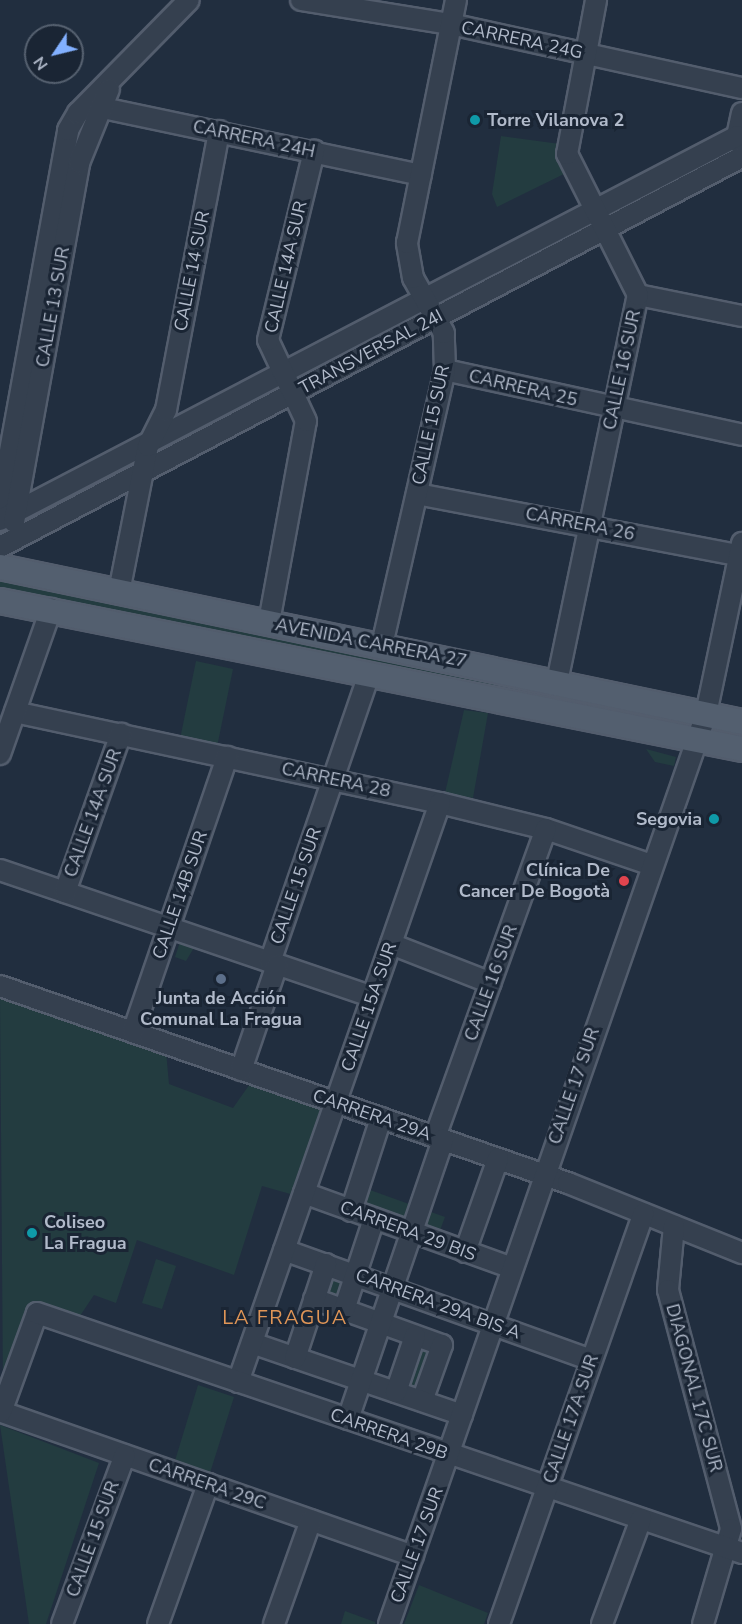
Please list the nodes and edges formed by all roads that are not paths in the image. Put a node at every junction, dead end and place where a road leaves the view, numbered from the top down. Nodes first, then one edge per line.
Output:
1 (189, 0) edge
2 (301, 0) edge
3 (456, 0) edge
4 (596, 0) edge
5 (450, 24) junction
6 (586, 54) junction
7 (742, 88) edge
8 (93, 106) junction
9 (742, 113) edge
10 (219, 132) junction
11 (740, 142) edge
12 (314, 151) junction
13 (742, 157) edge
14 (421, 176) junction
15 (595, 212) junction
16 (604, 229) junction
17 (638, 295) junction
18 (431, 309) junction
19 (742, 316) edge
20 (445, 370) junction
21 (290, 383) junction
22 (166, 410) junction
23 (614, 410) junction
24 (184, 428) junction
25 (742, 435) edge
26 (148, 446) junction
27 (143, 472) junction
28 (417, 494) junction
29 (5, 513) edge
30 (590, 525) junction
31 (6, 544) edge
32 (741, 552) edge
33 (0, 567) edge
34 (119, 592) junction
35 (0, 601) edge
36 (51, 609) junction
37 (269, 622) junction
38 (382, 645) junction
39 (369, 674) junction
40 (557, 682) junction
41 (15, 712) junction
42 (706, 714) junction
43 (742, 722) edge
44 (121, 734) junction
45 (696, 742) junction
46 (742, 749) edge
47 (0, 754) edge
48 (228, 757) junction
49 (332, 780) junction
50 (440, 803) junction
51 (546, 829) junction
52 (652, 865) junction
53 (0, 870) edge
54 (65, 892) junction
55 (169, 928) junction
56 (391, 944) junction
57 (273, 964) junction
58 (491, 983) junction
59 (0, 986) edge
60 (372, 997) junction
61 (133, 1032) junction
62 (241, 1070) junction
63 (336, 1102) junction
64 (381, 1118) junction
65 (439, 1138) junction
66 (498, 1159) junction
67 (543, 1175) junction
68 (304, 1194) junction
69 (351, 1211) junction
70 (643, 1214) junction
71 (374, 1219) junction
72 (674, 1226) junction
73 (411, 1232) junction
74 (284, 1250) junction
75 (465, 1252) junction
76 (742, 1253) edge
77 (326, 1264) junction
78 (512, 1268) junction
79 (356, 1275) junction
80 (393, 1288) junction
81 (314, 1299) junction
82 (344, 1310) junction
83 (381, 1323) junction
84 (493, 1323) junction
85 (415, 1336) junction
86 (252, 1343) junction
87 (294, 1358) junction
88 (591, 1360) junction
89 (361, 1381) junction
90 (238, 1382) junction
91 (396, 1392) junction
92 (422, 1401) junction
93 (1, 1412) edge
94 (462, 1415) junction
95 (348, 1419) junction
96 (449, 1454) junction
97 (125, 1455) junction
98 (208, 1484) junction
99 (547, 1488) junction
100 (641, 1518) junction
101 (311, 1520) junction
102 (735, 1552) edge
103 (413, 1556) junction
104 (62, 1624) edge
105 (158, 1624) edge
106 (274, 1624) edge
107 (389, 1624) edge
108 (499, 1624) edge
109 (602, 1624) edge
110 (703, 1624) edge

1 - 8 street, CALLE 13 SUR
2 - 5 street, CARRERA 24G
3 - 5 street, CALLE 15 SUR
4 - 6 street, CALLE 16 SUR
5 - 6 street, CARRERA 24G
5 - 14 street, CALLE 15 SUR
6 - 7 street, CARRERA 24G
6 - 15 street, CALLE 16 SUR
8 - 10 street, CARRERA 24H
8 - 29 street, CALLE 13 SUR
9 - 11 street
10 - 12 street, CARRERA 24H
10 - 22 street, CALLE 14 SUR
11 - 15 street, TRANSVERSAL 24I
12 - 14 street, CARRERA 24H
12 - 21 street, CALLE 14A SUR
13 - 16 street, TRANSVERSAL 24I
14 - 18 street, CALLE 15 SUR
15 - 16 street, CALLE 16 SUR
15 - 18 street, TRANSVERSAL 24I
16 - 17 street, CALLE 16 SUR
16 - 18 street, TRANSVERSAL 24I
17 - 19 street
17 - 23 street, CALLE 16 SUR
18 - 20 street, CALLE 15 SUR
18 - 21 street, TRANSVERSAL 24I
20 - 23 street, CARRERA 25
20 - 28 street, CALLE 15 SUR
21 - 24 street, TRANSVERSAL 24I
21 - 27 street, TRANSVERSAL 24I
21 - 37 street, CALLE 14A SUR
22 - 24 street
22 - 26 street, CALLE 14 SUR
23 - 25 street, CARRERA 25
23 - 30 street, CALLE 16 SUR
24 - 26 street, TRANSVERSAL 24I
26 - 27 street, CALLE 14 SUR
26 - 29 street, TRANSVERSAL 24I
27 - 31 street, TRANSVERSAL 24I
27 - 34 street, CALLE 14 SUR
28 - 30 street, CARRERA 26
28 - 38 street, CALLE 15 SUR
29 - 31 street, CALLE 13 SUR
30 - 32 street, CARRERA 26
30 - 40 street, CALLE 16 SUR
32 - 42 street, CALLE 17 SUR
33 - 34 main road, AVENIDA CARRERA 27
34 - 37 main road, AVENIDA CARRERA 27
35 - 36 main road, AVENIDA CARRERA 27
36 - 39 main road, AVENIDA CARRERA 27
36 - 41 street
37 - 38 main road, AVENIDA CARRERA 27
38 - 40 main road, AVENIDA CARRERA 27
39 - 45 main road, AVENIDA CARRERA 27
39 - 49 street, CALLE 15 SUR
40 - 42 main road, AVENIDA CARRERA 27
41 - 44 street, CARRERA 28
41 - 47 street
42 - 43 main road, AVENIDA CARRERA 27
42 - 45 street, CALLE 17 SUR
44 - 48 street, CARRERA 28
44 - 54 street, CALLE 14A SUR
45 - 46 main road, AVENIDA CARRERA 27
45 - 52 street, CALLE 17 SUR
48 - 49 street, CARRERA 28
48 - 55 street, CALLE 14B SUR
49 - 50 street, CARRERA 28
49 - 57 street, CALLE 15 SUR
50 - 51 street, CARRERA 28
50 - 56 street, CALLE 15A SUR
51 - 52 street, CARRERA 28
51 - 58 street, CALLE 16 SUR
52 - 67 street, CALLE 17 SUR
53 - 54 street
54 - 55 street
55 - 57 street
55 - 61 street, CALLE 14B SUR
56 - 58 street
56 - 60 street, CALLE 15A SUR
57 - 60 street
57 - 62 street, CALLE 15 SUR
58 - 65 street, CALLE 16 SUR
59 - 61 street, CARRERA 29A
60 - 63 street, CALLE 15A SUR
61 - 62 street, CARRERA 29A
62 - 63 street, CARRERA 29A
63 - 64 street, CARRERA 29A
63 - 68 street, CALLE 15A SUR
64 - 65 street, CARRERA 29A
64 - 69 street
65 - 66 street, CARRERA 29A
65 - 73 street, CALLE 16 SUR
66 - 67 street, CARRERA 29A
66 - 75 street
67 - 70 street, CARRERA 29A
67 - 78 street, CALLE 17 SUR
68 - 69 street, CARRERA 29 BIS
68 - 74 street, CALLE 15A SUR
69 - 71 street, CARRERA 29 BIS
70 - 72 street, CARRERA 29A
70 - 88 street, CALLE 17A SUR
71 - 73 street, CARRERA 29 BIS
71 - 79 street
72 - 76 street, CARRERA 29A
72 - 102 street, DIAGONAL 17C SUR
73 - 75 street, CARRERA 29 BIS
73 - 80 street, CALLE 16 SUR
74 - 77 street, CARRERA 29A BIS A
74 - 86 street, CALLE 15A SUR
75 - 78 street, CARRERA 29 BIS
77 - 79 street, CARRERA 29A BIS A
77 - 81 street
78 - 84 street, CALLE 17 SUR
79 - 80 street, CARRERA 29A BIS A
79 - 82 street
80 - 83 street, CALLE 16 SUR
80 - 84 street, CARRERA 29A BIS A
81 - 82 street
81 - 87 street
82 - 83 street
83 - 85 street
83 - 89 street, CALLE 16 SUR
84 - 88 street, CARRERA 29A BIS A
84 - 94 street, CALLE 17 SUR
85 - 91 street
85 - 92 street
86 - 87 street
86 - 90 street, CALLE 15A SUR
87 - 89 street
88 - 99 street, CALLE 17A SUR
89 - 91 street
89 - 95 street, CALLE 16 SUR
90 - 93 street, CARRERA 29B
90 - 95 street, CARRERA 29B
91 - 92 street
92 - 94 street
93 - 97 street, CARRERA 29C
94 - 96 street, CALLE 17 SUR
95 - 96 street, CARRERA 29B
96 - 99 street, CARRERA 29B
96 - 103 street, CALLE 17 SUR
97 - 98 street, CARRERA 29C
97 - 104 street, CALLE 15 SUR
98 - 101 street, CARRERA 29C
98 - 105 street
99 - 100 street, CARRERA 29B
99 - 108 street, CALLE 17A SUR
100 - 102 street, CARRERA 29B
100 - 109 street
101 - 103 street, CARRERA 29C
101 - 106 street
102 - 110 street, DIAGONAL 17C SUR
103 - 107 street, CALLE 17 SUR

